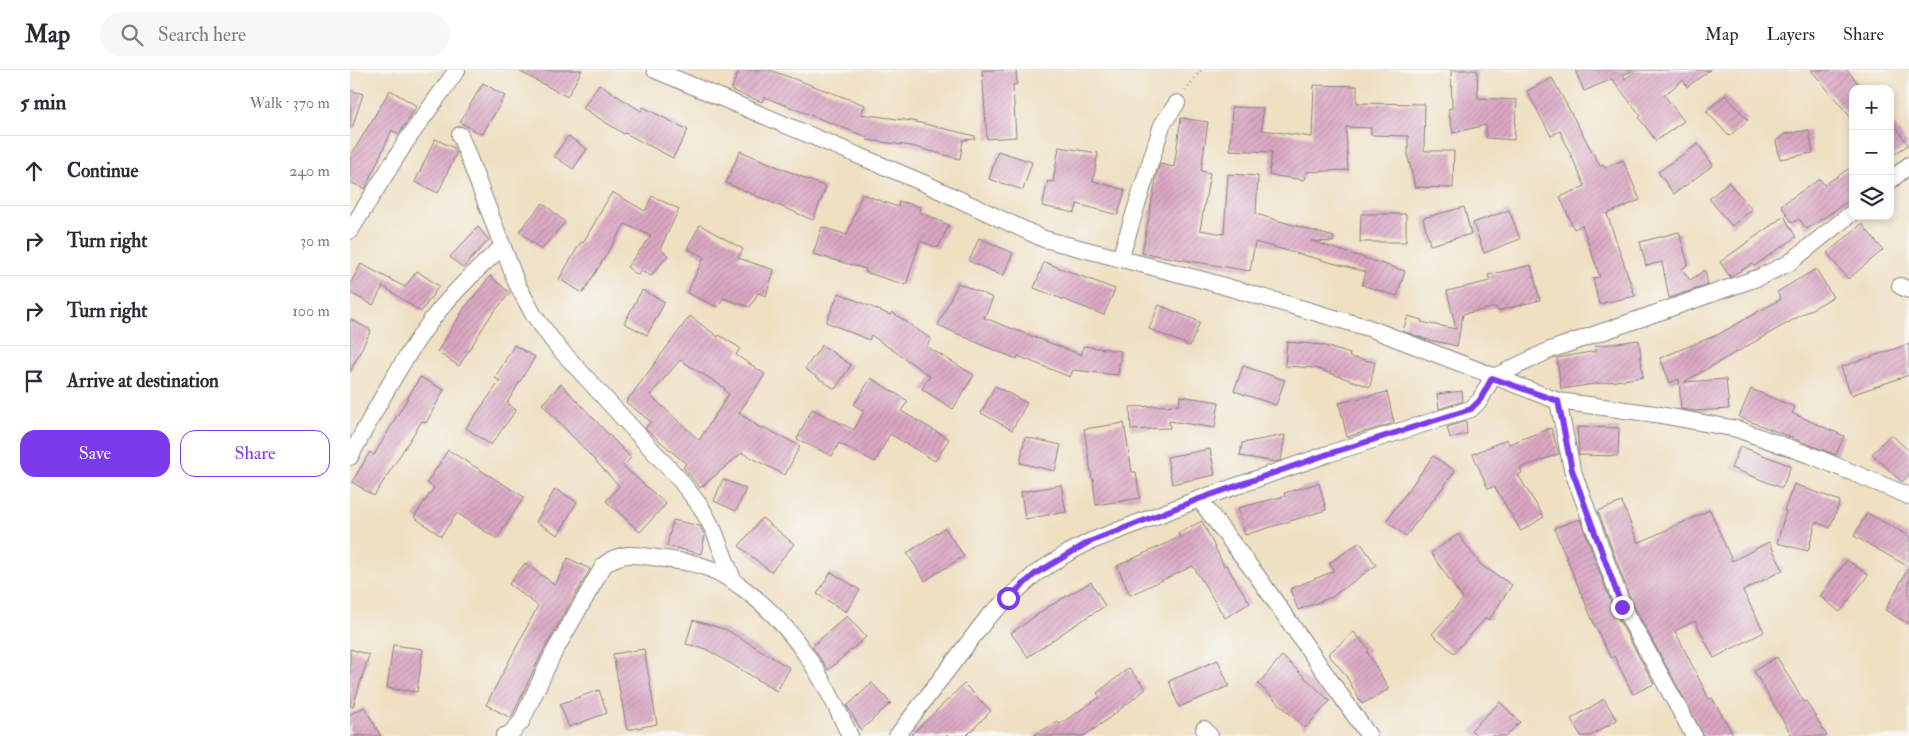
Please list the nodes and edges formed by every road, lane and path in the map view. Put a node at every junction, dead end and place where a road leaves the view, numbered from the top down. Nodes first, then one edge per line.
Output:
1 (457, 70) edge
2 (655, 70) edge
3 (1200, 70) edge
4 (1177, 103) joint
5 (460, 135) dead end
6 (1909, 165) edge
7 (1894, 178) edge
8 (1849, 215) edge
9 (350, 231) edge
10 (503, 246) junction
11 (1120, 259) junction
12 (1492, 378) junction
13 (1558, 401) junction
14 (350, 457) edge
15 (1909, 496) edge
16 (1199, 499) junction
17 (734, 582) junction
18 (504, 736) edge
19 (850, 736) edge
20 (897, 736) edge
21 (1369, 736) edge
22 (1694, 736) edge

1 - 9 street
2 - 11 street
3 - 4 path
4 - 11 street
5 - 10 street
6 - 7 street
8 - 12 street
10 - 14 street
10 - 17 street
11 - 12 street
12 - 13 street
12 - 16 street
13 - 15 street
13 - 22 street
16 - 20 street
16 - 21 street
17 - 18 street
17 - 19 street

